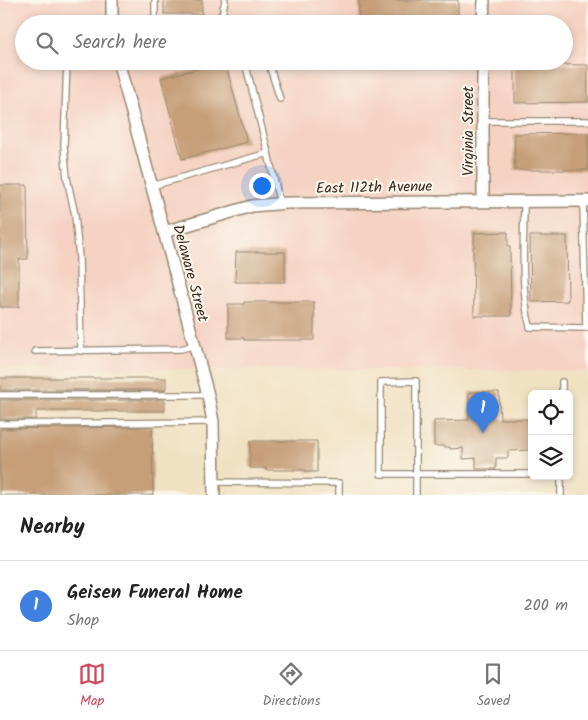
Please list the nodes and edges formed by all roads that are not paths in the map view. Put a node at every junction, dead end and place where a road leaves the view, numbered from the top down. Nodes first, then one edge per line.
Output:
1 (112, 0) edge
2 (155, 0) edge
3 (225, 0) edge
4 (484, 0) edge
5 (112, 15) edge
6 (155, 15) edge
7 (222, 15) edge
8 (483, 15) edge
9 (67, 70) edge
10 (120, 70) edge
11 (247, 70) edge
12 (271, 70) edge
13 (483, 70) edge
14 (280, 99) dead end
15 (483, 121) junction
16 (588, 121) edge
17 (268, 153) junction
18 (152, 186) junction
19 (482, 201) junction
20 (524, 201) junction
21 (586, 201) edge
22 (280, 204) junction
23 (164, 232) junction
24 (195, 345) junction
25 (35, 351) dead end
26 (80, 351) junction
27 (562, 382) dead end
28 (562, 390) edge
29 (208, 394) junction
30 (0, 395) edge
31 (213, 422) junction
32 (0, 424) edge
33 (415, 474) junction
34 (528, 474) edge
35 (561, 480) edge
36 (214, 482) junction
37 (214, 495) edge
38 (339, 495) edge
39 (416, 495) edge
40 (561, 495) edge

1 - 5 street
2 - 6 lane
3 - 7 lane
4 - 8 street
9 - 26 lane
10 - 18 street, Delaware Street
11 - 17 lane
12 - 14 lane
13 - 15 street, Virginia Street
15 - 16 lane
15 - 19 street, Virginia Street
17 - 18 lane
17 - 22 lane
18 - 23 street, Delaware Street
19 - 20 street, East 112th Avenue
19 - 22 street, East 112th Avenue
20 - 21 street, East 112th Avenue
20 - 21 lane
22 - 23 street, East 112th Avenue
23 - 24 street, Delaware Street
24 - 26 lane
24 - 29 street, Delaware Street
25 - 26 lane
27 - 28 lane
29 - 30 lane
29 - 31 street, Delaware Street
31 - 32 lane
31 - 36 street, Delaware Street
33 - 33 lane
33 - 34 lane
33 - 39 lane
35 - 40 lane
36 - 37 street, Delaware Street
36 - 38 lane

